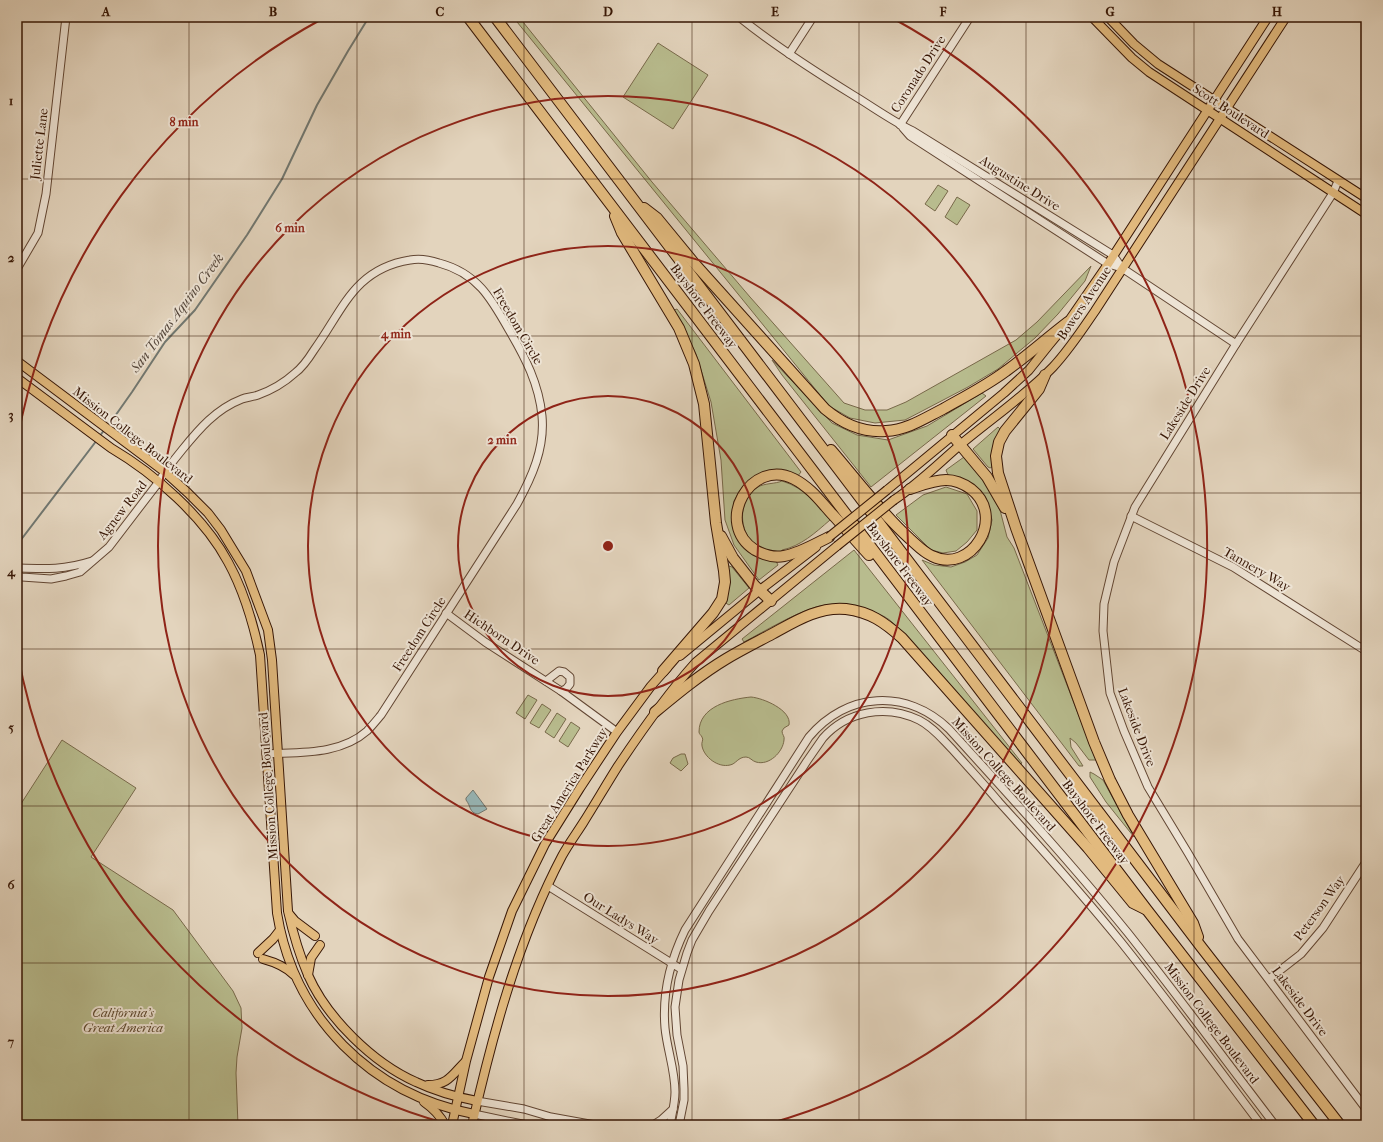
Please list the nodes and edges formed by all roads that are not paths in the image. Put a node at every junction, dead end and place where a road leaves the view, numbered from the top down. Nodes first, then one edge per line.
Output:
1 (66, 17) edge
2 (468, 17) edge
3 (495, 17) edge
4 (739, 17) edge
5 (813, 17) edge
6 (970, 17) edge
7 (1092, 17) edge
8 (1108, 17) edge
9 (1268, 17) edge
10 (1286, 17) edge
11 (789, 54) junction
12 (1214, 100) junction
13 (1227, 108) junction
14 (1207, 110) junction
15 (1220, 119) junction
16 (900, 125) junction
17 (1338, 181) junction
18 (1333, 193) junction
19 (1366, 198) edge
20 (633, 199) junction
21 (611, 205) junction
22 (1366, 214) edge
23 (1113, 255) junction
24 (1108, 264) junction
25 (17, 268) edge
26 (1122, 268) junction
27 (1068, 322) junction
28 (1236, 344) junction
29 (17, 360) edge
30 (761, 368) junction
31 (1045, 375) junction
32 (17, 378) edge
33 (952, 435) junction
34 (961, 445) junction
35 (165, 472) junction
36 (158, 483) junction
37 (910, 489) junction
38 (1131, 516) junction
39 (716, 523) junction
40 (1016, 528) junction
41 (829, 537) junction
42 (96, 560) junction
43 (17, 568) edge
44 (17, 576) edge
45 (760, 590) junction
46 (771, 601) junction
47 (915, 606) junction
48 (446, 613) junction
49 (1366, 651) edge
50 (663, 671) junction
51 (546, 681) junction
52 (561, 691) junction
53 (655, 712) junction
54 (617, 732) junction
55 (278, 753) junction
56 (266, 754) junction
57 (1366, 862) edge
58 (548, 886) junction
59 (1147, 910) junction
60 (288, 911) junction
61 (280, 930) junction
62 (315, 936) dead end
63 (320, 945) dead end
64 (1202, 948) junction
65 (671, 963) junction
66 (681, 969) junction
67 (295, 976) junction
68 (308, 976) junction
69 (1269, 979) junction
70 (466, 1061) junction
71 (424, 1086) junction
72 (416, 1096) junction
73 (458, 1097) junction
74 (477, 1101) junction
75 (673, 1108) junction
76 (1366, 1109) edge
77 (455, 1110) junction
78 (474, 1114) junction
79 (445, 1125) edge
80 (452, 1125) edge
81 (472, 1125) edge
82 (527, 1125) edge
83 (595, 1125) edge
84 (653, 1125) edge
85 (670, 1125) edge
86 (679, 1125) edge
87 (1261, 1125) edge
88 (1275, 1125) edge
89 (1314, 1125) edge
90 (1340, 1125) edge

1 - 25 street, Juliette Lane
2 - 21 highway, Bayshore Freeway
3 - 20 highway, Bayshore Freeway
4 - 11 street, Augustine Drive
5 - 11 street
6 - 16 street, Coronado Drive
7 - 14 main road, Scott Boulevard
8 - 12 main road, Scott Boulevard
9 - 12 main road, Bowers Avenue
10 - 13 main road, Bowers Avenue
11 - 16 street, Augustine Drive
12 - 13 main road, Scott Boulevard
12 - 14 main road, Bowers Avenue
13 - 15 main road, Bowers Avenue
13 - 17 main road, Scott Boulevard
14 - 15 main road, Scott Boulevard
14 - 23 main road, Bowers Avenue
15 - 18 main road, Scott Boulevard
15 - 26 main road, Bowers Avenue
16 - 23 street, Augustine Drive
16 - 24 street, Augustine Drive
17 - 18 street, Lakeside Drive
17 - 19 main road, Scott Boulevard
18 - 22 main road, Scott Boulevard
18 - 28 street, Lakeside Drive
20 - 27 highway
20 - 30 highway, Bayshore Freeway
21 - 39 highway
21 - 47 highway, Bayshore Freeway
23 - 24 main road, Bowers Avenue
23 - 26 street, Augustine Drive
24 - 26 street, Augustine Drive
24 - 27 main road, Bowers Avenue
26 - 28 street, Augustine Drive
26 - 31 main road, Bowers Avenue
27 - 33 main road, Bowers Avenue
28 - 38 street, Lakeside Drive
29 - 35 main road, Mission College Boulevard
30 - 37 highway
30 - 64 highway, Bayshore Freeway
31 - 34 main road, Bowers Avenue
31 - 40 highway
32 - 36 main road, Mission College Boulevard
33 - 34 highway
33 - 41 main road, Bowers Avenue, bridge
34 - 37 main road, Bowers Avenue
34 - 40 highway
35 - 36 street, Agnew Road
35 - 48 street, Freedom Circle
35 - 55 main road, Mission College Boulevard
36 - 42 street, Agnew Road
36 - 56 main road, Mission College Boulevard
37 - 46 main road, Bowers Avenue, bridge
38 - 49 street, Tannery Way
38 - 69 street, Lakeside Drive
39 - 45 highway
39 - 50 highway
40 - 64 highway
41 - 45 main road, Great America Parkway
41 - 47 highway
42 - 43 street, Agnew Road
42 - 44 street, Agnew Road
45 - 46 highway
45 - 50 main road, Great America Parkway
46 - 53 main road
47 - 59 highway, Bayshore Freeway
48 - 51 street, Hichborn Drive
48 - 55 street, Freedom Circle
50 - 54 main road, Great America Parkway
51 - 52 street, Hichborn Drive
51 - 52 street, Hichborn Drive
52 - 54 street, Hichborn Drive
53 - 58 main road
53 - 59 highway
54 - 70 main road, Great America Parkway
55 - 56 street, Freedom Circle
55 - 60 main road, Mission College Boulevard
56 - 61 main road, Mission College Boulevard
57 - 69 street, Peterson Way
58 - 65 street, Our Ladys Way
58 - 74 main road
59 - 89 highway, Bayshore Freeway
60 - 62 main road
60 - 68 main road, Mission College Boulevard
61 - 67 main road, Mission College Boulevard
61 - 67 main road
63 - 68 main road
64 - 90 highway, Bayshore Freeway
65 - 66 street, Our Ladys Way
65 - 75 street, Mission College Boulevard
65 - 88 street, Mission College Boulevard
66 - 86 street, Mission College Boulevard
66 - 87 street, Mission College Boulevard
67 - 72 main road, Mission College Boulevard
68 - 71 main road, Mission College Boulevard
69 - 76 street, Lakeside Drive
70 - 71 main road
70 - 73 main road, Great America Parkway
71 - 73 main road, Mission College Boulevard
72 - 77 main road, Mission College Boulevard
72 - 79 main road
73 - 74 main road, Mission College Boulevard
73 - 77 main road, Great America Parkway
74 - 78 main road
74 - 83 street, Mission College Boulevard
75 - 84 street
75 - 85 street, Mission College Boulevard
77 - 78 main road, Mission College Boulevard
77 - 80 main road, Great America Parkway
78 - 81 main road
78 - 82 street, Mission College Boulevard

